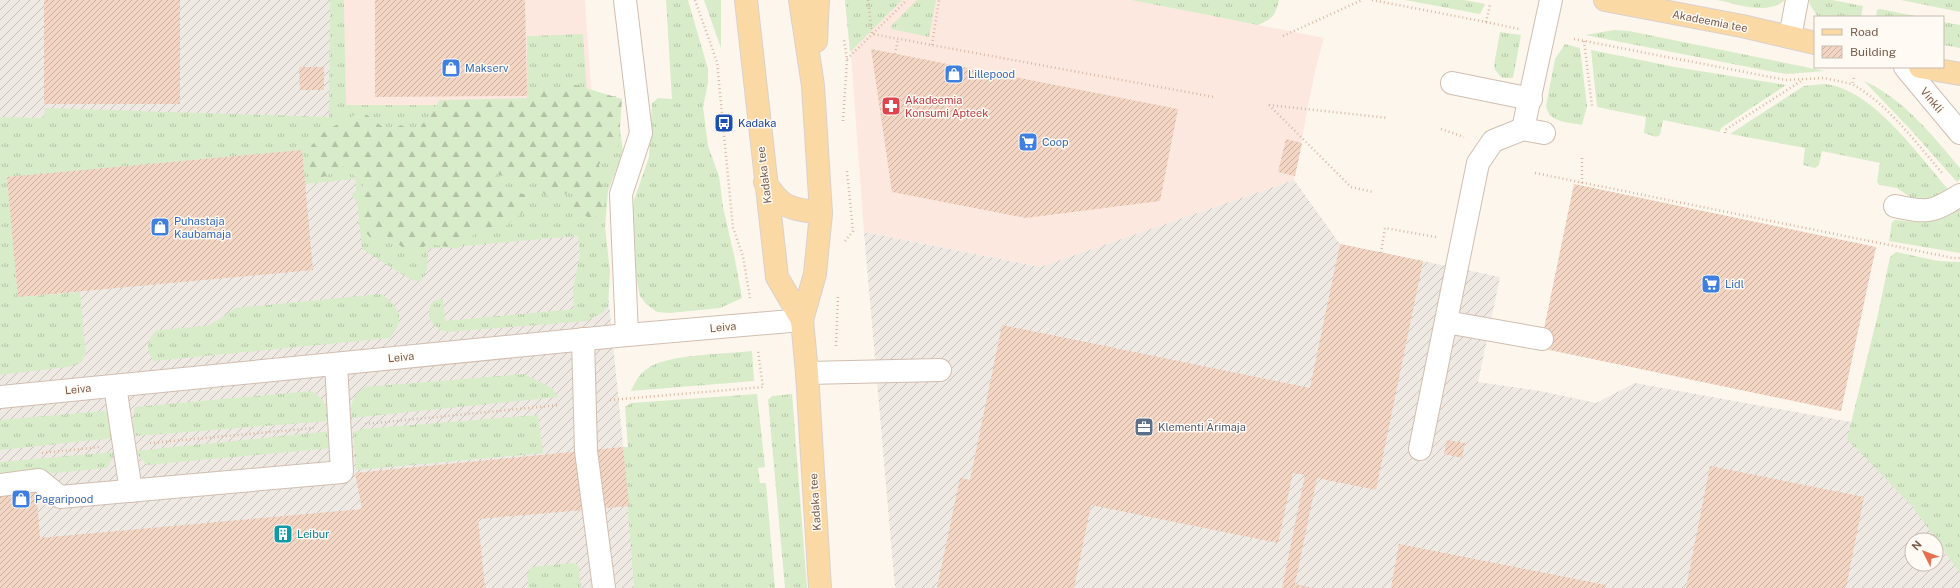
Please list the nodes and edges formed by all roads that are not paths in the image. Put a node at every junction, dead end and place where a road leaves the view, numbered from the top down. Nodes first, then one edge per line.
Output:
1 (625, 0) edge
2 (746, 0) edge
3 (800, 0) edge
4 (818, 0) edge
5 (1551, 0) edge
6 (1605, 0) edge
7 (1797, 0) edge
8 (1790, 37) junction
9 (1814, 43) edge
10 (1906, 68) edge
11 (1926, 68) edge
12 (1960, 74) edge
13 (1452, 83) dead end
14 (813, 86) junction
15 (1531, 99) junction
16 (1960, 133) edge
17 (765, 182) junction
18 (1954, 187) edge
19 (1895, 206) dead end
20 (821, 214) junction
21 (802, 320) junction
22 (1446, 322) junction
23 (627, 335) junction
24 (583, 339) junction
25 (1542, 339) dead end
26 (336, 364) junction
27 (940, 370) dead end
28 (807, 373) junction
29 (115, 386) junction
30 (0, 397) edge
31 (1420, 449) dead end
32 (0, 485) edge
33 (131, 491) junction
34 (604, 588) edge
35 (820, 588) edge

1 - 23 street
2 - 17 main road, Kadaka tee
3 - 14 main road, Kadaka tee
4 - 14 main road
5 - 15 street
6 - 8 main road, Akadeemia tee
7 - 8 street
8 - 9 main road, Akadeemia tee
10 - 16 street, Vinkli
11 - 12 main road
13 - 15 street
14 - 20 main road, Kadaka tee
15 - 22 street
17 - 20 main road
17 - 21 main road, Kadaka tee
18 - 19 street
20 - 21 main road, Kadaka tee
21 - 23 street, Leiva
21 - 28 main road, Kadaka tee
22 - 25 street
22 - 31 street
23 - 24 street, Leiva
24 - 26 street, Leiva
24 - 34 street
26 - 29 street, Leiva
26 - 33 street
27 - 28 street
28 - 35 main road, Kadaka tee
29 - 30 street, Leiva
29 - 33 street
32 - 33 street

